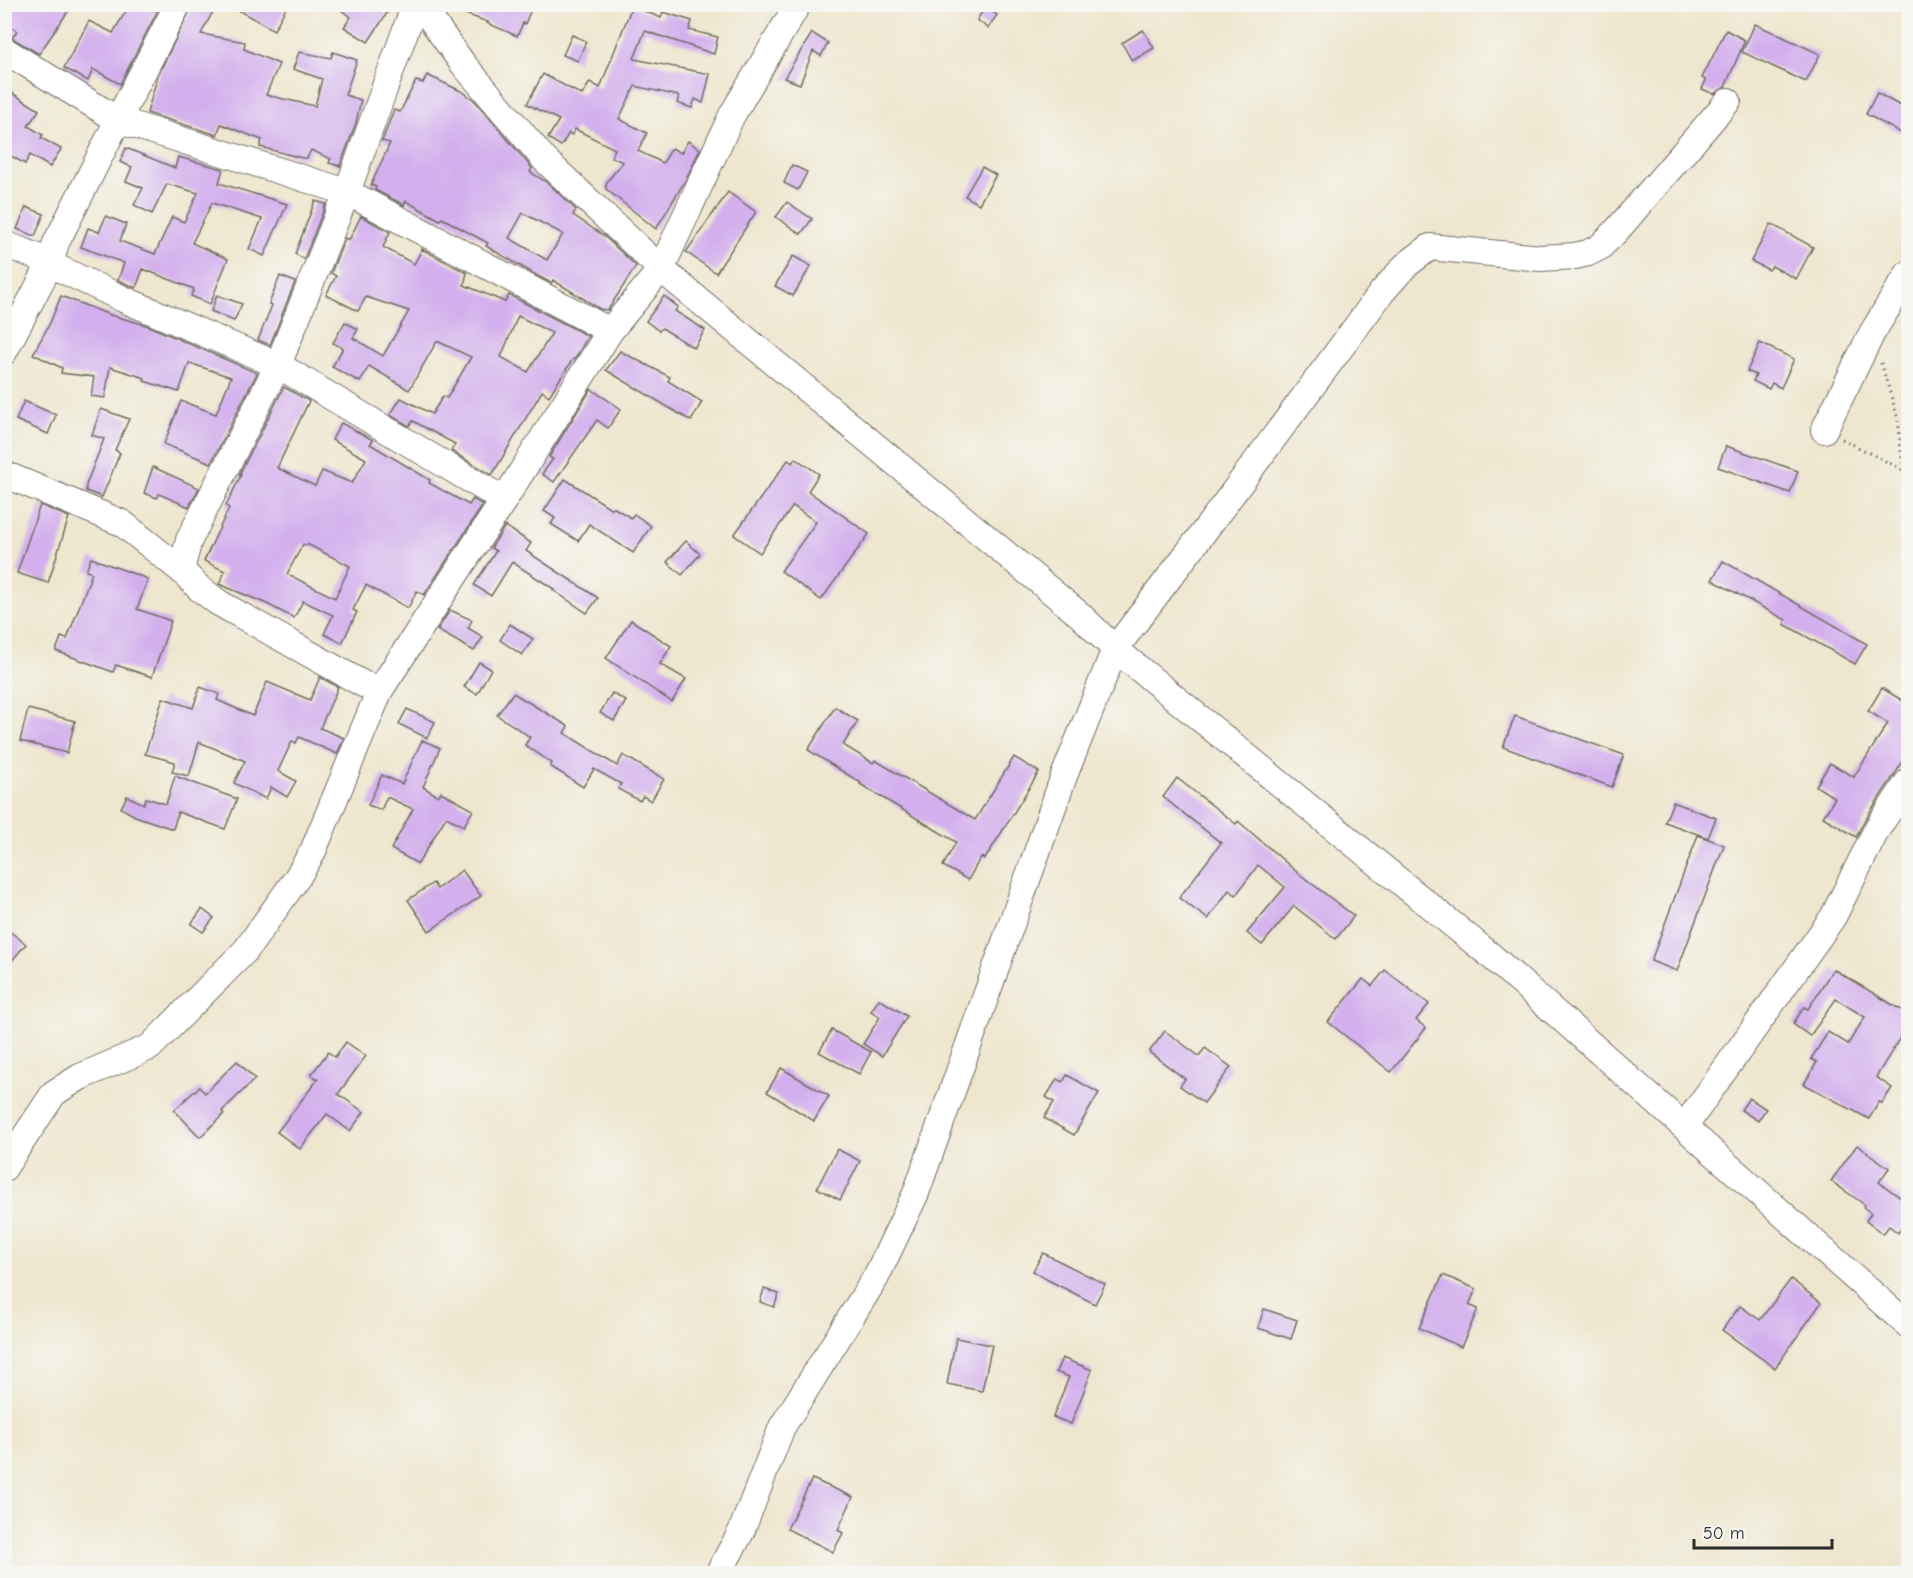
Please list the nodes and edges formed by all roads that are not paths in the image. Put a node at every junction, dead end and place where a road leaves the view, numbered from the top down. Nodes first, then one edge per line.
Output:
1 (178, 4) edge
2 (415, 4) edge
3 (420, 4) edge
4 (798, 4) edge
5 (4, 50) edge
6 (1728, 101) dead end
7 (118, 120) junction
8 (347, 192) junction
9 (4, 244) edge
10 (51, 263) junction
11 (661, 269) junction
12 (1908, 274) edge
13 (610, 331) junction
14 (4, 352) edge
15 (278, 365) junction
16 (1824, 430) road end
17 (4, 474) edge
18 (504, 500) junction
19 (181, 570) junction
20 (1115, 649) junction
21 (380, 690) junction
22 (1905, 791) edge
23 (1685, 1126) junction
24 (4, 1168) edge
25 (1908, 1325) edge
26 (718, 1574) edge

1 - 7 street
2 - 8 street
3 - 11 street
4 - 11 street
5 - 7 street
6 - 20 street
7 - 8 street
7 - 10 street
8 - 13 street
8 - 15 street
9 - 10 street
10 - 14 street
10 - 15 street
11 - 13 street
11 - 20 street
12 - 16 street
13 - 18 street
15 - 18 street
15 - 19 street
17 - 19 street
18 - 21 street
19 - 21 street
20 - 23 street
20 - 26 street
21 - 24 street
22 - 23 street
23 - 25 street

